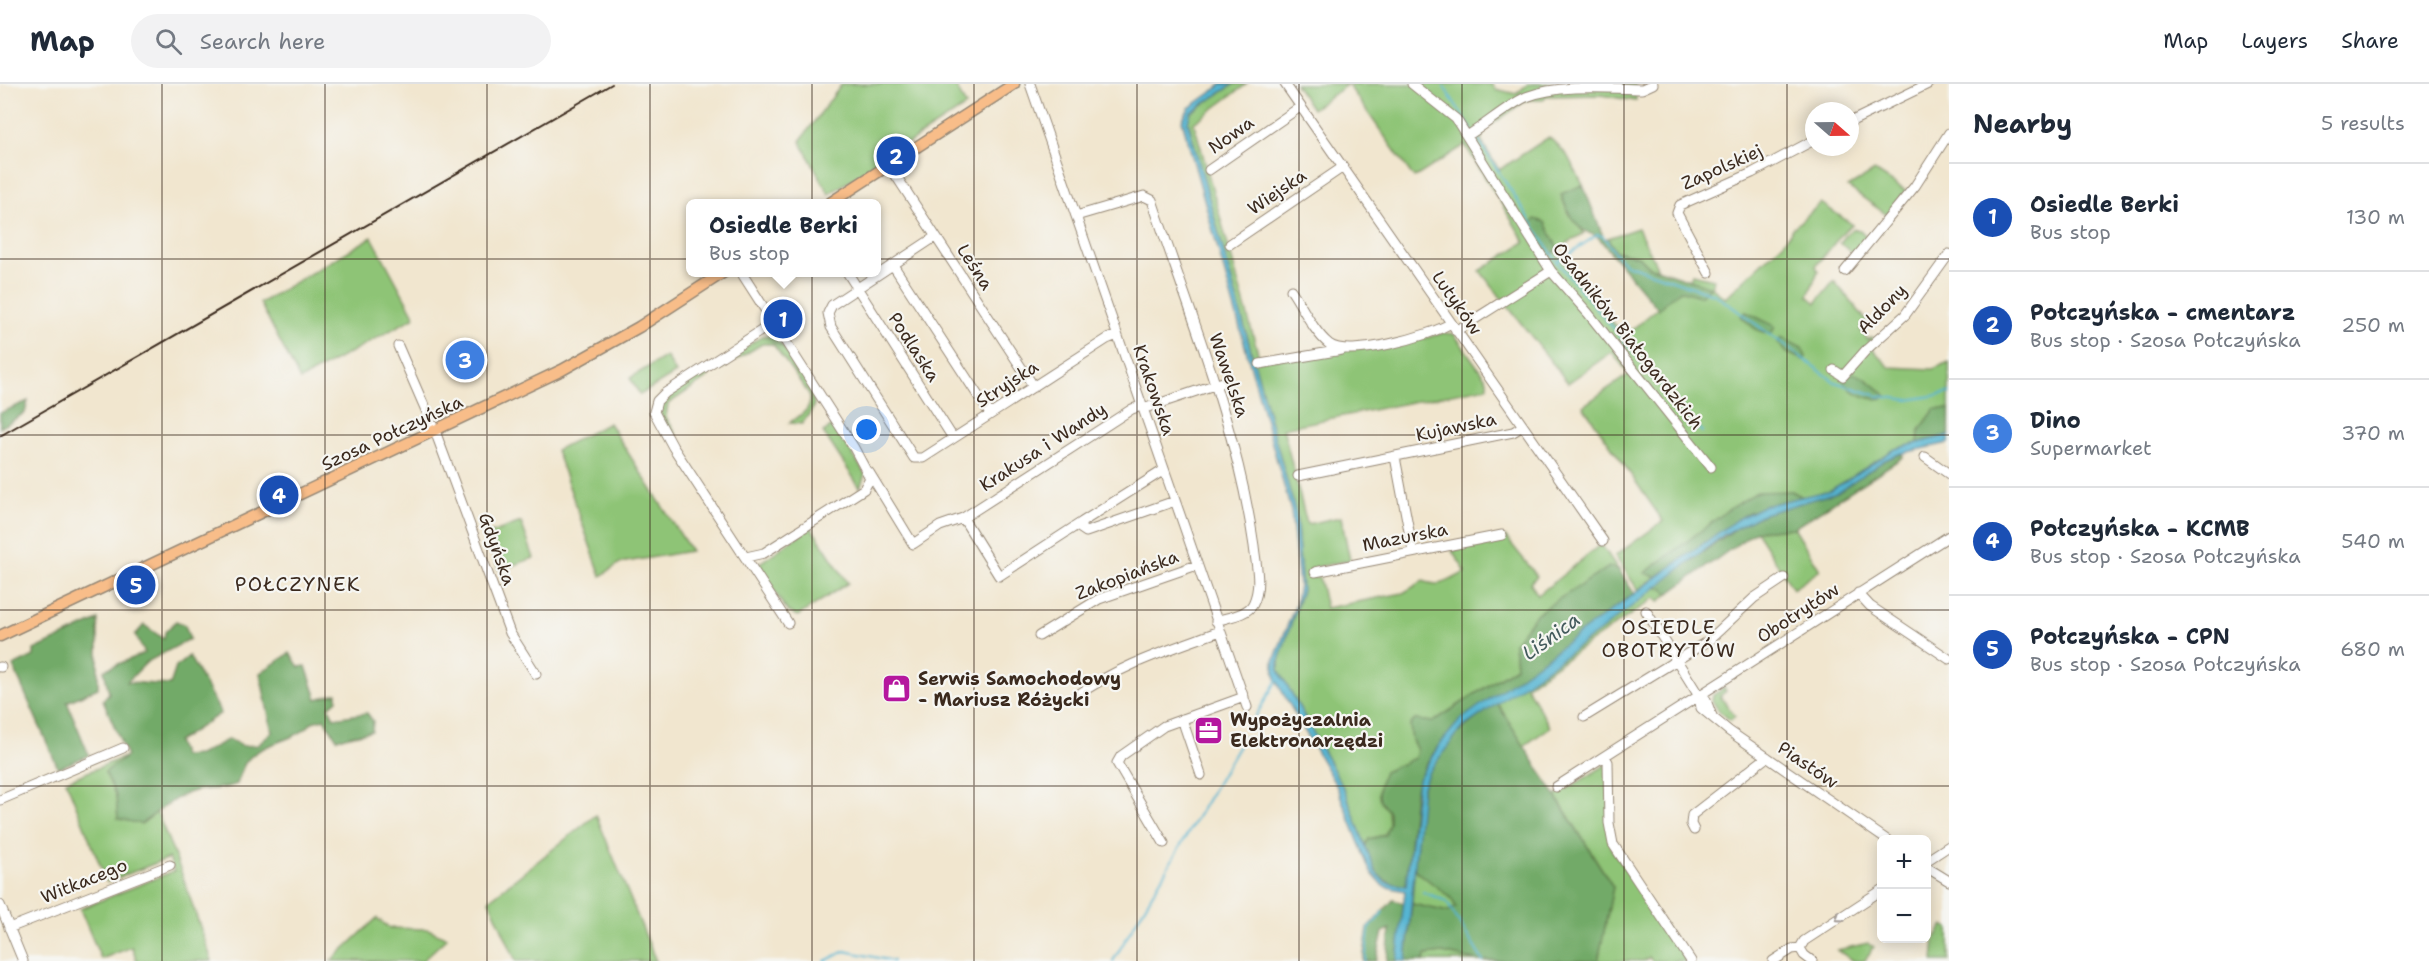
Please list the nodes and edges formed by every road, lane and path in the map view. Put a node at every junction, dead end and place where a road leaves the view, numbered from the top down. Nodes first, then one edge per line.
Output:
1 (1014, 84) edge
2 (1030, 84) edge
3 (1285, 84) edge
4 (1412, 84) edge
5 (1653, 84) edge
6 (1928, 84) edge
7 (1300, 107) junction
8 (1859, 118) edge
9 (1949, 133) edge
10 (1471, 134) junction
11 (1805, 145) edge
12 (889, 165) junction
13 (1343, 168) junction
14 (1209, 170) dead end
15 (838, 199) edge
16 (1076, 216) junction
17 (935, 237) junction
18 (1230, 244) dead end
19 (1949, 254) edge
20 (892, 265) junction
21 (1551, 271) junction
22 (881, 272) edge
23 (1845, 272) dead end
24 (1709, 273) dead end
25 (718, 277) edge
26 (744, 277) edge
27 (850, 277) edge
28 (874, 277) edge
29 (857, 288) junction
30 (1291, 290) dead end
31 (773, 323) junction
32 (1453, 327) junction
33 (1117, 335) junction
34 (398, 346) dead end
35 (1348, 349) junction
36 (1260, 363) dead end
37 (1834, 370) dead end
38 (1226, 381) dead end
39 (1215, 385) junction
40 (1034, 387) junction
41 (1142, 408) junction
42 (990, 414) junction
43 (1523, 426) junction
44 (435, 431) junction
45 (953, 438) junction
46 (1395, 457) junction
47 (1925, 458) dead end
48 (1711, 467) dead end
49 (1164, 470) junction
50 (868, 471) junction
51 (1949, 474) edge
52 (1298, 476) dead end
53 (1175, 501) junction
54 (963, 518) junction
55 (1082, 522) junction
56 (1502, 535) dead end
57 (1949, 536) edge
58 (1603, 541) dead end
59 (1413, 552) junction
60 (746, 557) junction
61 (1197, 565) junction
62 (1315, 572) dead end
63 (1784, 578) dead end
64 (1858, 593) junction
65 (1646, 611) dead end
66 (1216, 621) junction
67 (788, 623) dead end
68 (1220, 632) junction
69 (0, 636) edge
70 (1039, 636) dead end
71 (1949, 659) edge
72 (1676, 660) junction
73 (536, 674) dead end
74 (1699, 696) junction
75 (1075, 697) dead end
76 (1584, 717) dead end
77 (1182, 719) junction
78 (123, 748) dead end
79 (1605, 757) junction
80 (1767, 758) junction
81 (1201, 775) dead end
82 (1556, 787) dead end
83 (0, 800) edge
84 (1694, 830) dead end
85 (1880, 835) edge
86 (1164, 843) dead end
87 (1949, 846) edge
88 (1931, 858) edge
89 (170, 865) dead end
90 (1931, 870) edge
91 (1949, 881) edge
92 (1877, 893) edge
93 (0, 905) edge
94 (9, 928) junction
95 (1800, 948) junction
96 (22, 961) edge
97 (1691, 961) edge
98 (1773, 961) edge
99 (1812, 961) edge

1 - 12 main road
2 - 16 street, Krakowska
3 - 7 street, Lutyków
4 - 10 street, Osadników Białogardzkich
5 - 10 street
6 - 8 street
7 - 13 street, Lutyków
7 - 14 street, Nowa
9 - 23 street
10 - 21 street, Osadników Białogardzkich
11 - 24 street, Zapolskiej
12 - 15 main road
12 - 17 street, Leśna
13 - 18 street, Wiejska
13 - 32 street, Lutyków
16 - 33 street, Krakowska
16 - 39 street, Wawelska
17 - 20 street
17 - 40 street, Leśna
19 - 37 street, Aldony
20 - 22 street
20 - 42 street
21 - 32 street
21 - 48 street, Osadników Białogardzkich
25 - 44 main road, Szosa Połczyńska
26 - 31 street
27 - 29 street, Podlaska
28 - 29 street
29 - 45 street, Podlaska
29 - 45 street, Stryjska
30 - 35 street
31 - 50 street
31 - 60 street
32 - 35 street
32 - 43 street, Lutyków
33 - 40 street, Stryjska
33 - 41 street, Krakowska
34 - 44 street, Gdyńska
35 - 36 street
38 - 39 street, Krakusa i Wandy
39 - 41 street, Krakusa i Wandy
39 - 66 street, Wawelska
40 - 42 street, Stryjska
41 - 49 street, Krakowska
41 - 54 street, Krakusa i Wandy
42 - 45 street, Stryjska
43 - 46 street, Kujawska
43 - 58 street, Lutyków
44 - 69 main road, Szosa Połczyńska
44 - 73 street, Gdyńska
46 - 52 street, Kujawska
46 - 59 street, Kujawska
47 - 51 street
49 - 53 street, Krakowska
49 - 55 street
50 - 54 street, Krakusa i Wandy
50 - 60 street
53 - 55 street
53 - 61 street, Krakowska
54 - 55 street
56 - 59 street, Mazurska
57 - 64 street, Obotrytów
59 - 62 street, Mazurska
60 - 67 street
61 - 66 street, Krakowska
61 - 70 street, Zakopiańska
63 - 72 street
64 - 71 street
64 - 74 street, Obotrytów
65 - 72 street, Piastów
66 - 68 street, Krakowska
68 - 75 street
68 - 77 street, Krakowska
72 - 74 street, Piastów
72 - 76 street
74 - 79 street, Obotrytów
74 - 80 street, Piastów
77 - 81 street
77 - 86 street
78 - 83 street
79 - 82 street, Obotrytów
79 - 97 street
80 - 84 street
80 - 85 street, Piastów
87 - 88 street
89 - 94 street, Witkacego
90 - 91 street
92 -> 95 street
93 - 94 street
94 - 96 street
95 - 98 street
95 - 99 street

